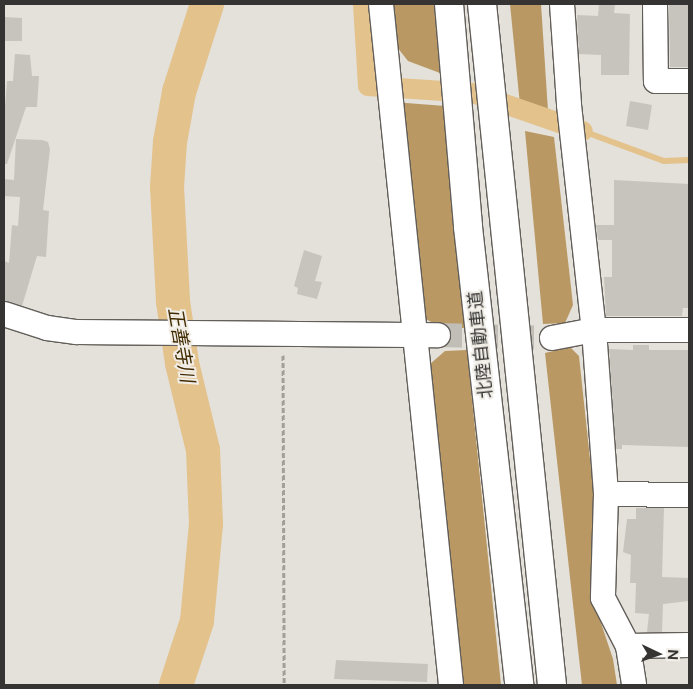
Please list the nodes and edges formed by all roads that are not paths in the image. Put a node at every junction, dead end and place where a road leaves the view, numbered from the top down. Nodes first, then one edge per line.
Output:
1 (381, 4) edge
2 (449, 4) edge
3 (482, 4) edge
4 (562, 4) edge
5 (655, 4) edge
6 (689, 81) edge
7 (4, 314) edge
8 (594, 330) junction
9 (689, 330) edge
10 (427, 336) junction
11 (552, 338) tunnel mouth
12 (606, 494) junction
13 (689, 495) edge
14 (689, 645) edge
15 (628, 646) junction
16 (451, 685) edge
17 (519, 685) edge
18 (552, 685) edge
19 (634, 685) edge

1 - 10 street
2 - 17 highway, 北陸自動車道
3 - 18 highway, 北陸自動車道
4 - 8 street
5 - 6 street
7 - 10 street
8 - 9 street
8 - 11 street
8 - 12 street
10 - 16 street
12 - 13 street
12 - 15 street
14 - 15 street
15 - 19 street

